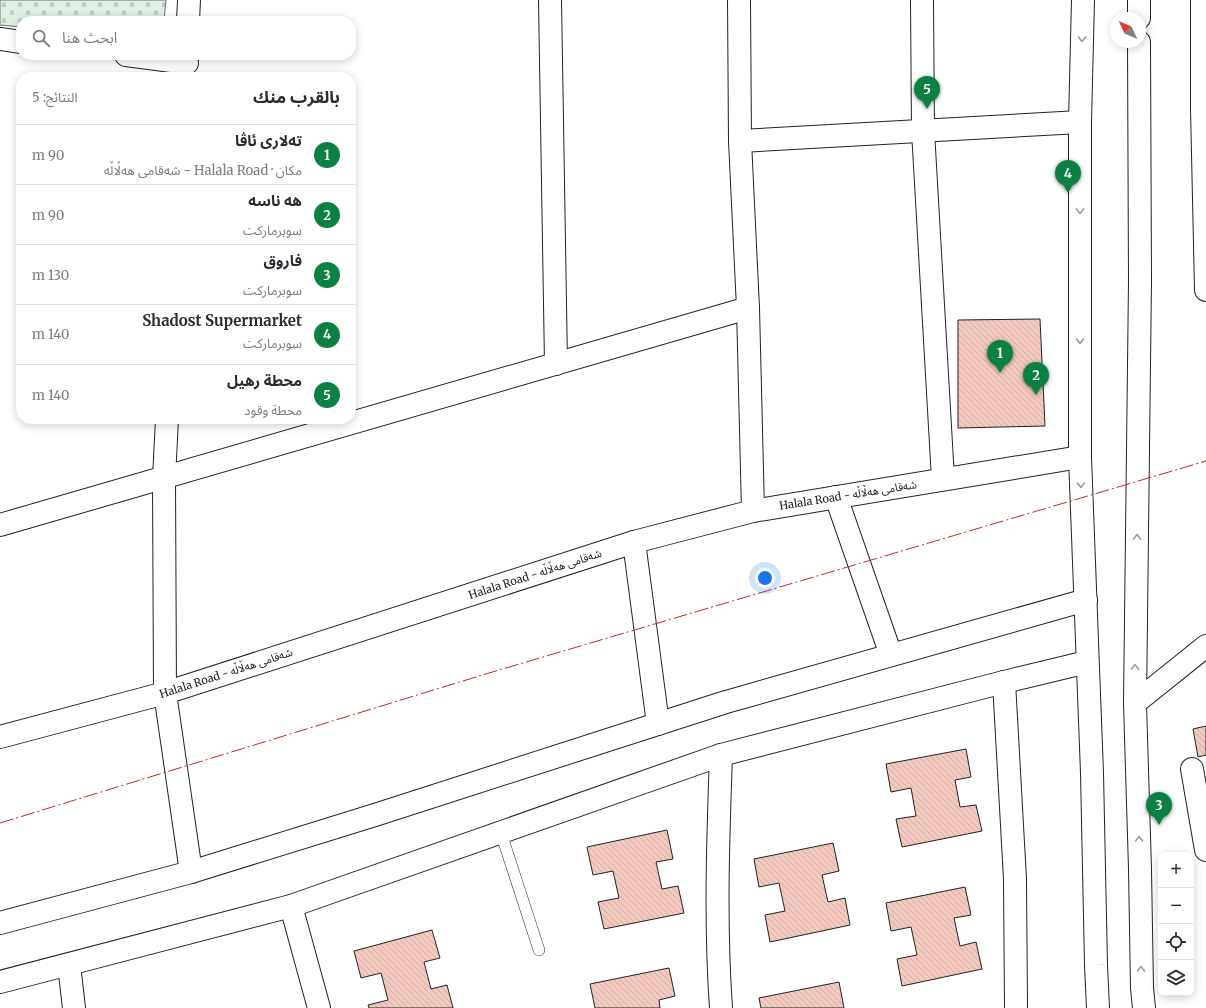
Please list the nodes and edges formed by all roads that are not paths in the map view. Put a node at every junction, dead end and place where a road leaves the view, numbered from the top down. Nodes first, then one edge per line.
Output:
1 (189, 0) edge
2 (550, 0) edge
3 (739, 0) edge
4 (922, 0) edge
5 (1083, 0) edge
6 (1139, 0) edge
7 (1202, 0) edge
8 (1139, 12) edge
9 (188, 16) edge
10 (0, 39) edge
11 (16, 41) edge
12 (1139, 48) edge
13 (156, 60) edge
14 (186, 65) edge
15 (1204, 106) edge
16 (1080, 122) junction
17 (923, 131) junction
18 (740, 141) junction
19 (1206, 290) edge
20 (748, 308) junction
21 (556, 364) junction
22 (356, 422) edge
23 (167, 424) edge
24 (350, 424) edge
25 (1080, 457) junction
26 (164, 478) junction
27 (943, 479) junction
28 (836, 497) junction
29 (753, 511) junction
30 (0, 525) edge
31 (634, 542) junction
32 (1086, 600) junction
33 (1206, 646) edge
34 (891, 655) junction
35 (1087, 662) junction
36 (1004, 682) junction
37 (165, 693) junction
38 (1135, 703) junction
39 (658, 724) junction
40 (0, 737) edge
41 (721, 755) junction
42 (1192, 769) dead end
43 (501, 833) junction
44 (1206, 850) edge
45 (191, 872) junction
46 (291, 906) junction
47 (0, 923) edge
48 (539, 950) dead end
49 (68, 965) junction
50 (0, 982) edge
51 (74, 1008) edge
52 (319, 1008) edge
53 (721, 1008) edge
54 (1016, 1008) edge
55 (1098, 1008) edge
56 (1144, 1008) edge

1 - 9 street
2 - 21 street
3 - 18 street
4 - 17 street
5 -> 16 street
6 - 8 street
7 - 15 street
10 - 11 street
38 -> 12 street
13 - 14 street
15 - 19 street
16 - 17 street
16 -> 25 street
17 - 18 street
17 - 27 street
18 - 20 street
20 - 21 street
20 - 29 street
21 - 22 street
23 - 26 street
24 - 26 street
25 - 27 street, Halala Road - شەقامی هەڵاڵە
25 -> 32 street
26 - 30 street
26 - 37 street
27 - 28 street, Halala Road - شەقامی هەڵاڵە
28 - 29 street, Halala Road - شەقامی هەڵاڵە
28 - 34 street
29 - 31 street, Halala Road - شەقامی هەڵاڵە
31 - 37 street, Halala Road - شەقامی هەڵاڵە
31 - 39 street
32 - 34 street
32 - 35 street
33 - 38 street
34 - 39 street
35 - 36 street
35 - 55 street
36 - 41 street
36 - 54 street
37 - 40 street, Halala Road - شەقامی هەڵاڵە
37 - 45 street
56 -> 38 street
39 - 45 street
41 - 43 street
41 - 53 street
42 - 44 street
43 - 46 street
43 - 48 lane
45 - 47 street
46 - 49 street
46 - 52 street
49 - 50 street
49 - 51 street

